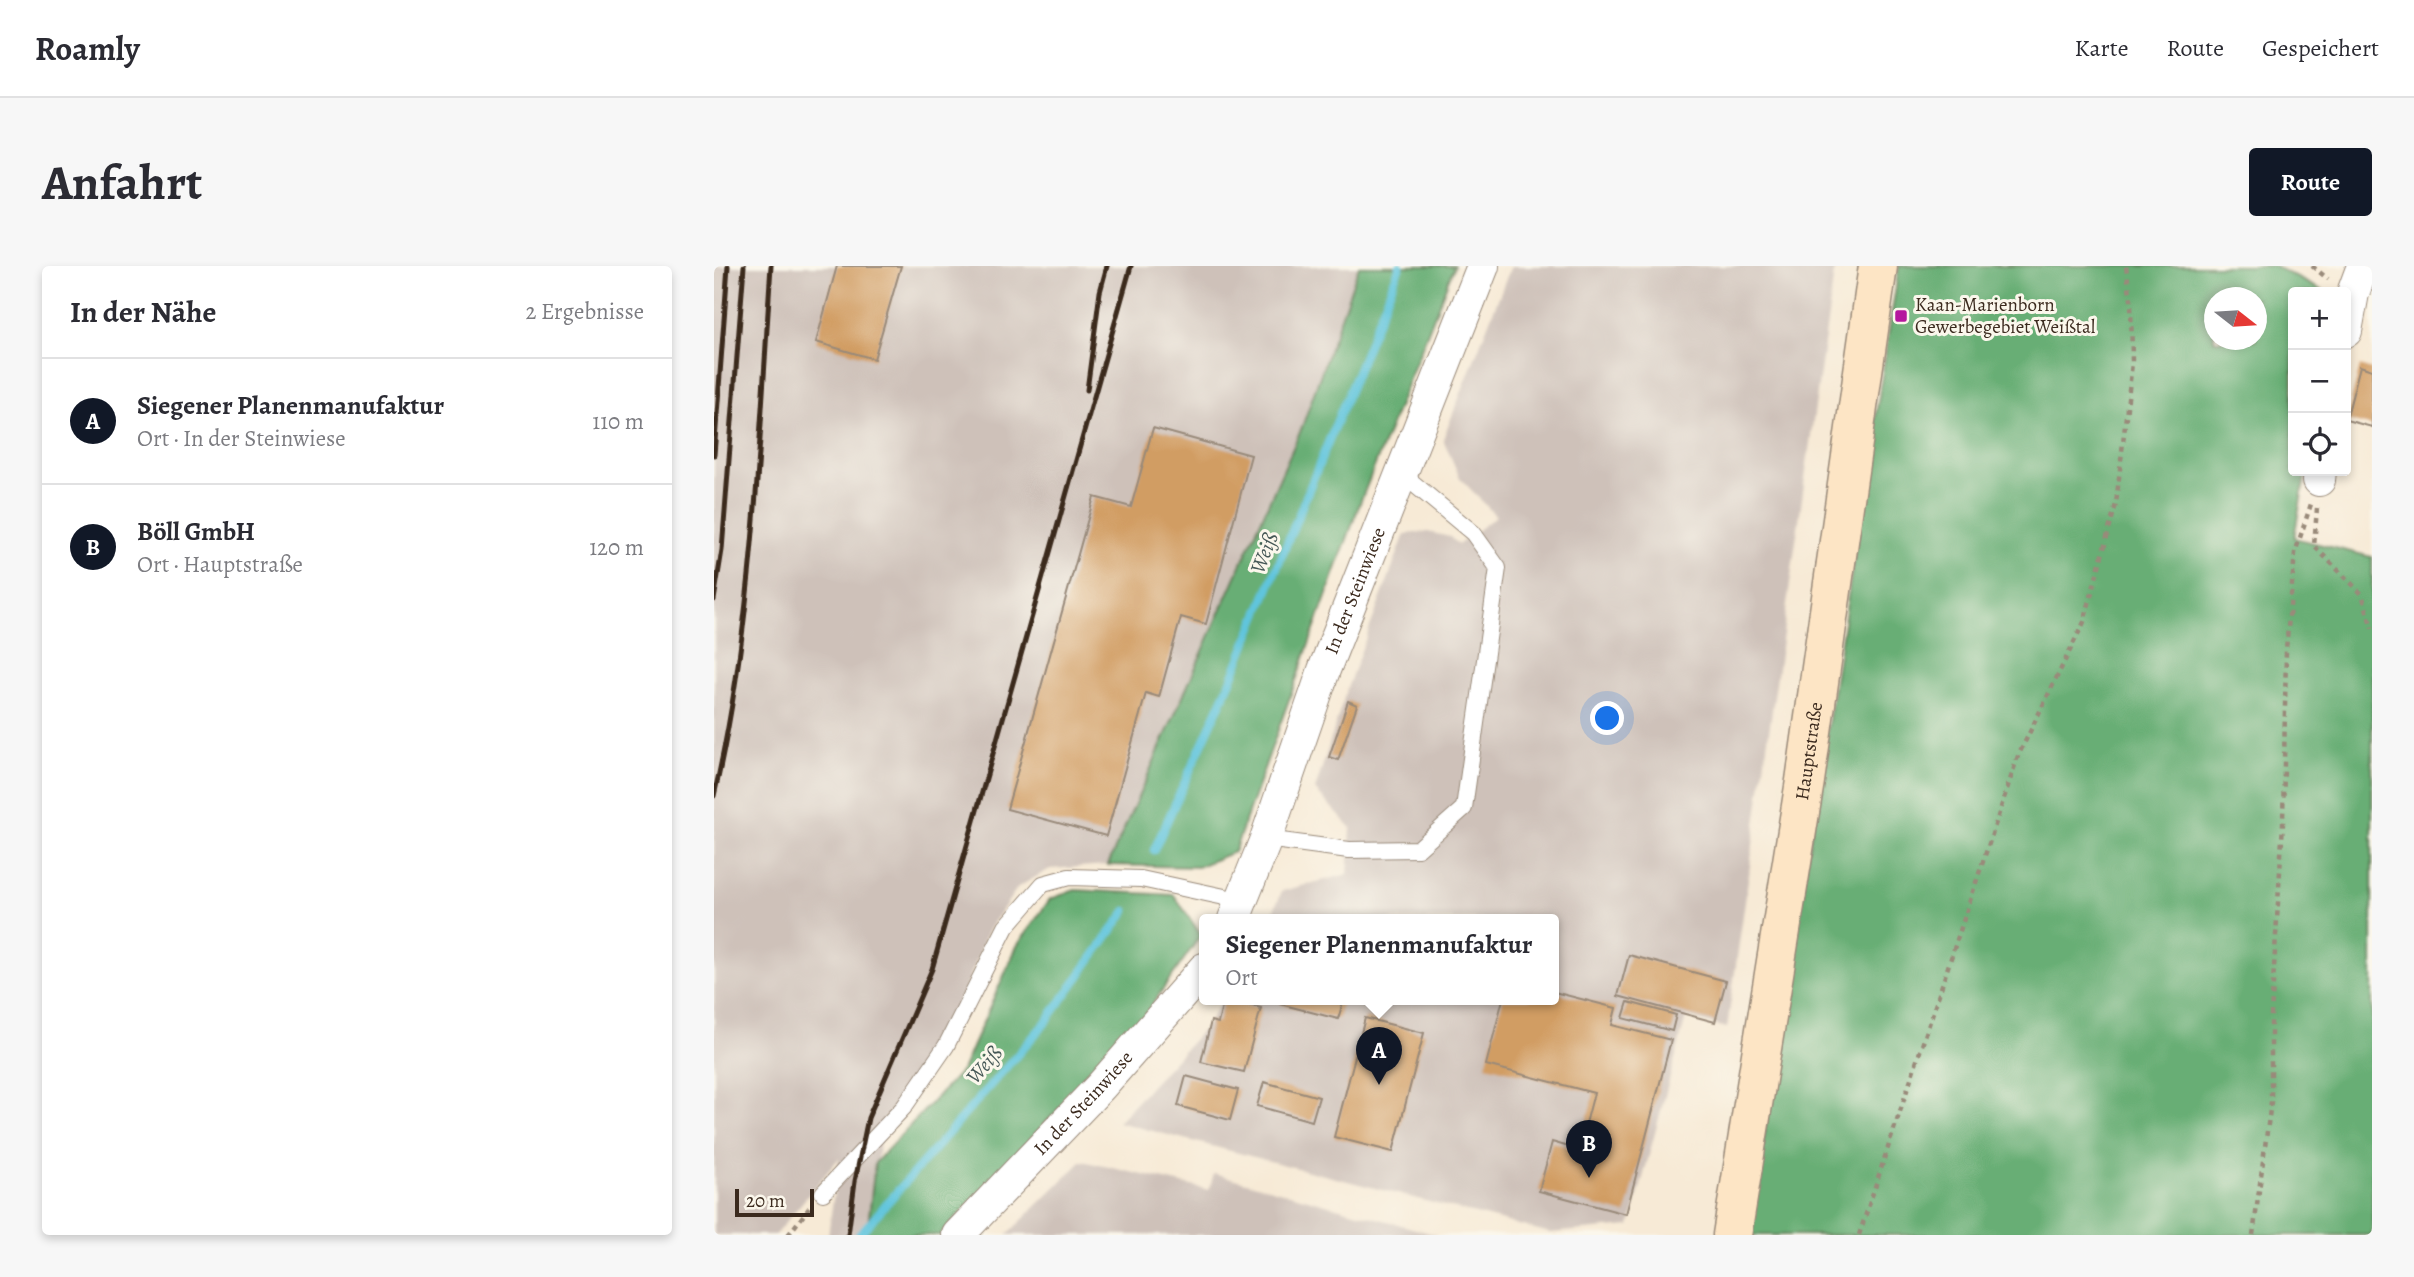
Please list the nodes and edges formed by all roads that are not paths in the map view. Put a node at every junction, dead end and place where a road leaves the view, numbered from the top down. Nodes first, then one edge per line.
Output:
1 (1483, 266) edge
2 (1878, 266) edge
3 (2363, 266) edge
4 (2351, 304) edge
5 (1402, 474) junction
6 (1266, 839) junction
7 (1239, 910) edge
8 (1199, 975) edge
9 (822, 1193) road end
10 (958, 1235) edge
11 (1732, 1235) edge

1 - 5 street, In der Steinwiese
2 - 11 main road, Hauptstraße
3 - 4 street
5 - 6 street, In der Steinwiese
5 - 6 lane
6 - 7 street, In der Steinwiese
7 - 9 lane
8 - 10 street, In der Steinwiese

